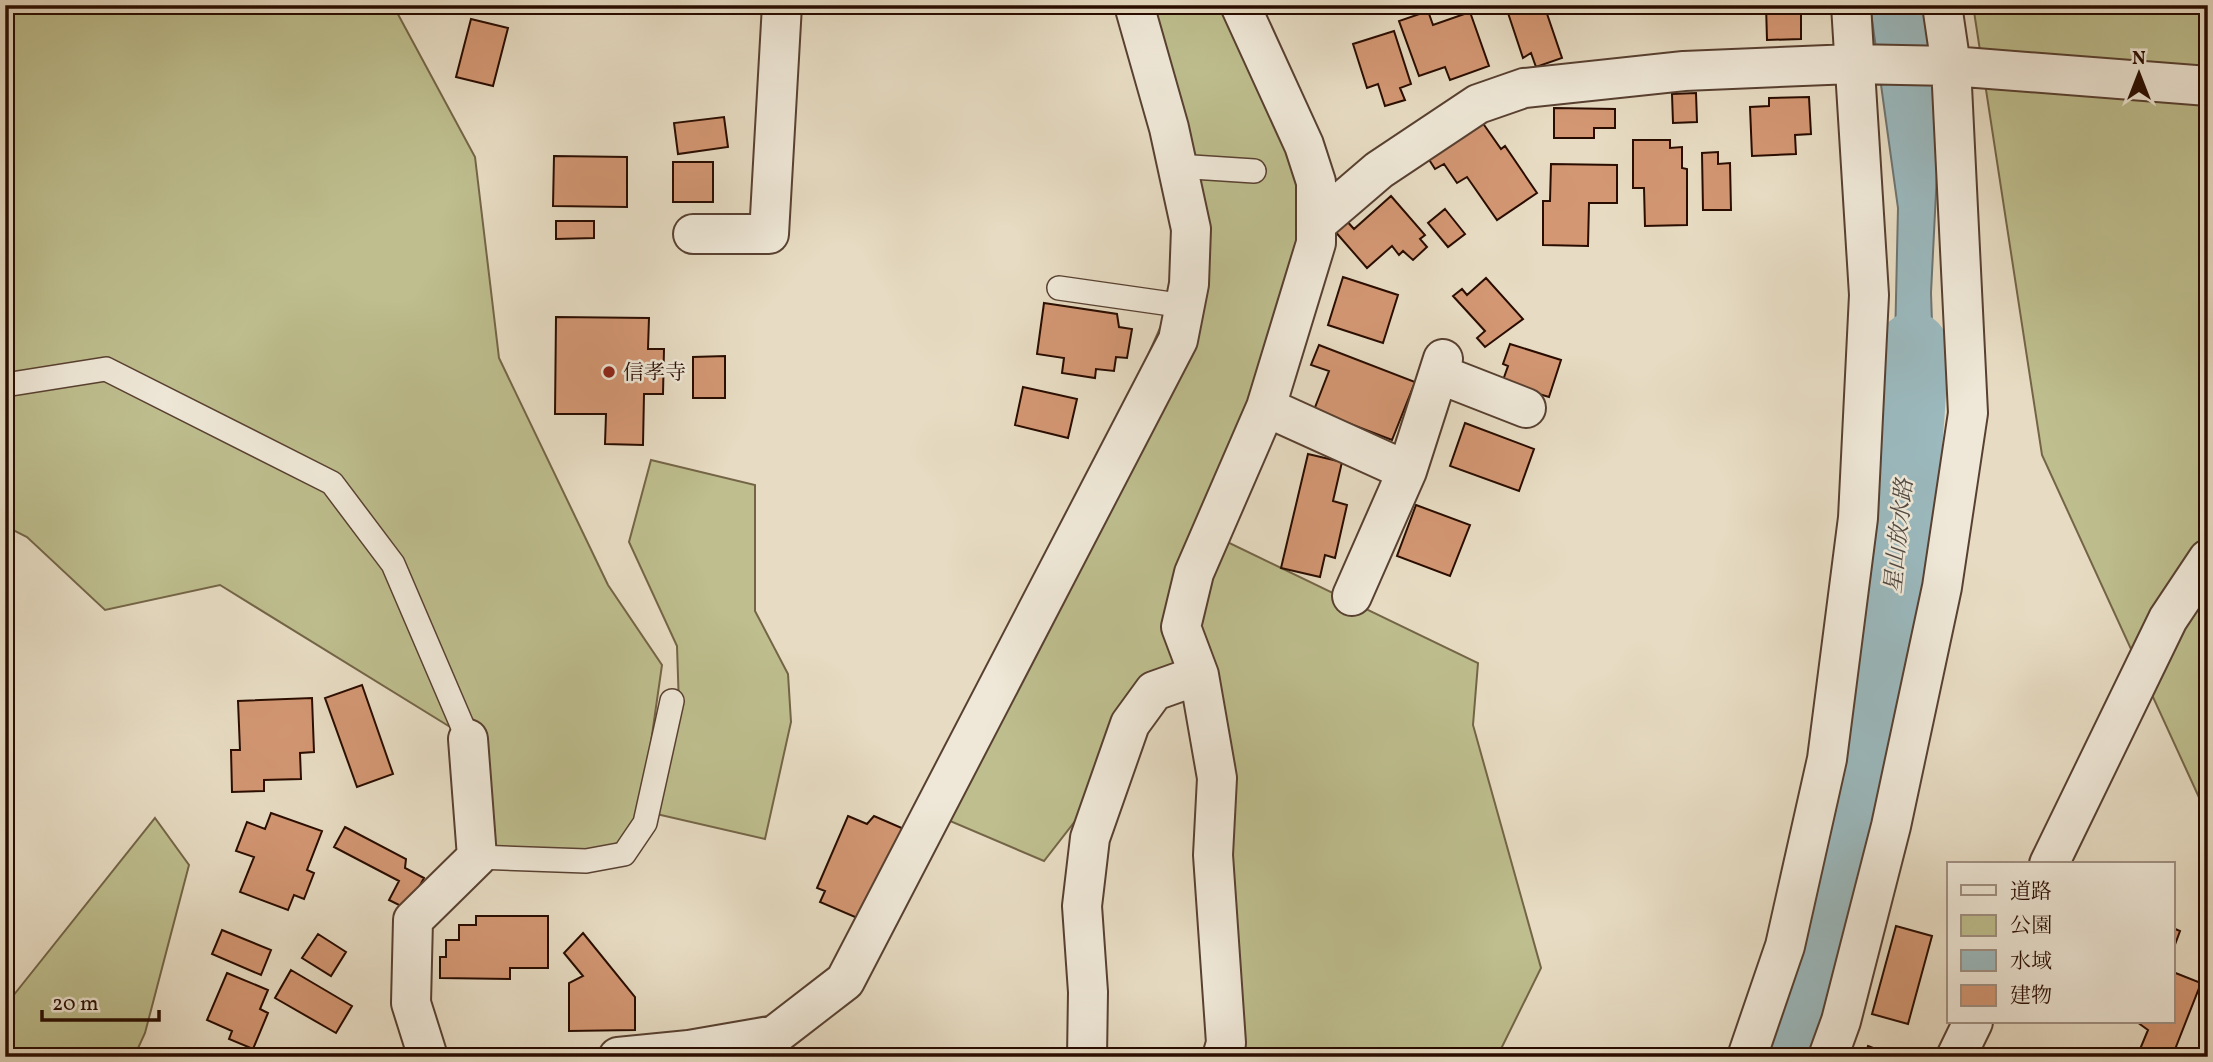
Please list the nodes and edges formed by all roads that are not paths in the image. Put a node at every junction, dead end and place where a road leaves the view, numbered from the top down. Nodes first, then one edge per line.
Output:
1 (782, 5) edge
2 (1134, 5) edge
3 (1240, 5) edge
4 (1851, 5) edge
5 (1942, 5) edge
6 (1853, 64) junction
7 (1951, 66) junction
8 (2208, 86) edge
9 (1177, 166) junction
10 (1254, 171) dead end
11 (1316, 224) junction
12 (693, 234) dead end
13 (1059, 288) dead end
14 (1185, 306) junction
15 (5, 385) edge
16 (1266, 407) junction
17 (1526, 408) dead end
18 (1407, 471) junction
19 (2208, 559) edge
20 (1352, 596) dead end
21 (1199, 675) junction
22 (672, 702) dead end
23 (468, 738) joint
24 (477, 857) junction
25 (2050, 862) edge
26 (1972, 1024) edge
27 (428, 1057) edge
28 (618, 1057) edge
29 (1087, 1057) edge
30 (1222, 1057) edge
31 (1747, 1057) edge
32 (1828, 1057) edge
33 (1956, 1057) edge

1 - 12 street
2 - 9 street
3 - 11 street
4 - 6 street
5 - 7 street
6 - 7 street
6 - 11 street
6 - 31 street
7 - 8 street
7 - 32 street
9 - 10 lane
9 - 14 street
11 - 16 street
13 - 14 lane
14 - 28 street
15 - 23 lane
16 - 18 street
16 - 21 street
17 - 18 street
18 - 20 street
19 - 25 street
21 - 29 street
21 - 30 street
22 - 24 lane
23 - 24 street
24 - 27 street
26 - 33 street

